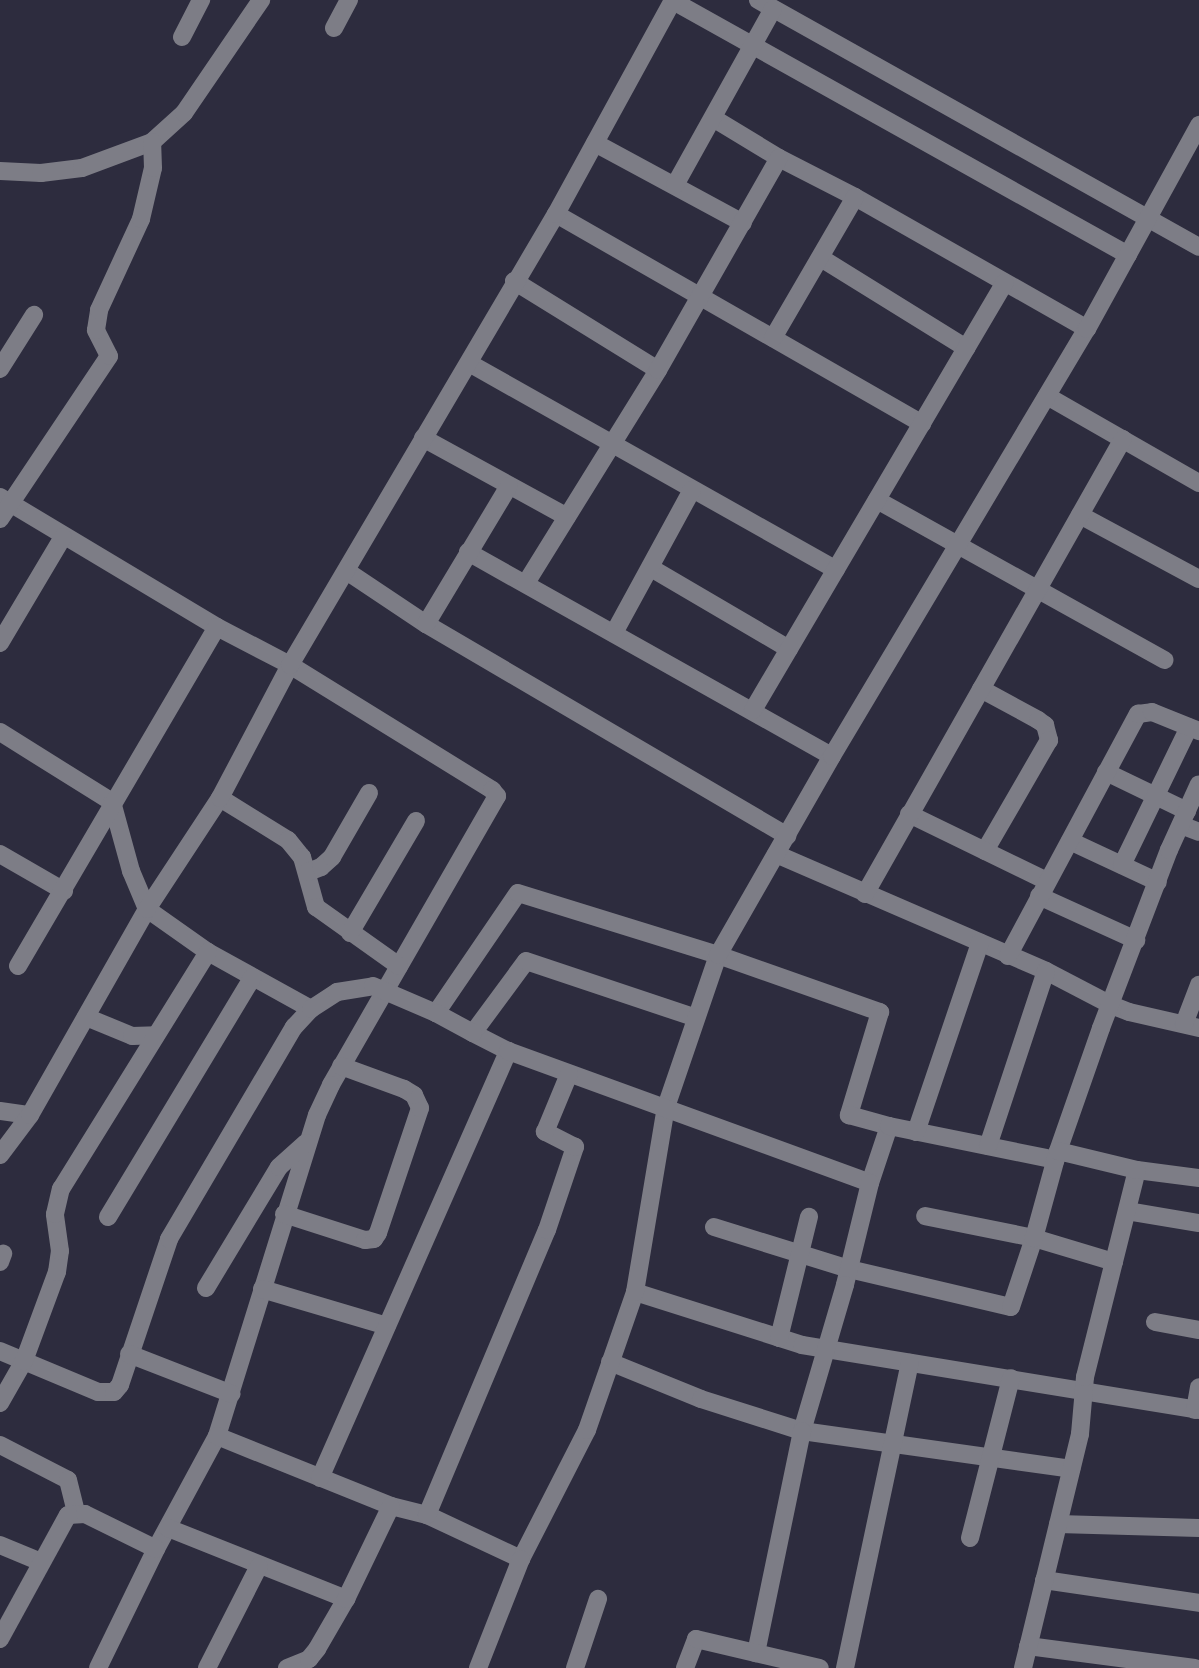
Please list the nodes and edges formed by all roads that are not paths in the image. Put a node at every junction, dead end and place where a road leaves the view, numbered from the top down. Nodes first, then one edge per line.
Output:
1 (201, 0) edge
2 (261, 0) edge
3 (349, 0) edge
4 (673, 1) edge
5 (766, 4) edge
6 (334, 28) dead end
7 (181, 37) dead end
8 (752, 44) junction
9 (713, 118) junction
10 (1199, 125) edge
11 (152, 142) junction
12 (595, 143) junction
13 (779, 158) junction
14 (0, 171) edge
15 (675, 185) junction
16 (855, 197) junction
17 (556, 214) junction
18 (1149, 219) junction
19 (743, 223) junction
20 (1199, 247) edge
21 (1128, 256) junction
22 (821, 258) junction
23 (514, 281) junction
24 (1005, 283) junction
25 (699, 296) junction
26 (34, 315) dead end
27 (1087, 329) junction
28 (773, 338) junction
29 (967, 348) junction
30 (469, 363) junction
31 (0, 369) edge
32 (658, 370) junction
33 (1046, 396) junction
34 (922, 424) junction
35 (423, 438) junction
36 (1123, 439) junction
37 (610, 443) junction
38 (1199, 483) edge
39 (509, 486) junction
40 (692, 489) junction
41 (877, 500) junction
42 (3, 507) edge
43 (1080, 515) junction
44 (567, 517) junction
45 (63, 537) junction
46 (957, 546) junction
47 (468, 552) junction
48 (651, 568) junction
49 (835, 570) junction
50 (348, 572) junction
51 (1199, 579) edge
52 (526, 583) junction
53 (1036, 591) junction
54 (426, 624) junction
55 (217, 627) junction
56 (614, 633) junction
57 (0, 643) edge
58 (789, 649) junction
59 (1164, 660) dead end
60 (290, 665) junction
61 (981, 689) junction
62 (753, 710) junction
63 (1194, 729) edge
64 (0, 732) edge
65 (832, 756) junction
66 (1106, 772) junction
67 (1199, 784) edge
68 (369, 793) dead end
69 (1156, 796) junction
70 (220, 798) junction
71 (112, 802) junction
72 (909, 814) junction
73 (1184, 818) junction
74 (416, 821) dead end
75 (1199, 832) edge
76 (787, 836) junction
77 (1070, 841) junction
78 (985, 851) junction
79 (0, 854) edge
80 (776, 854) junction
81 (1122, 865) junction
82 (308, 872) junction
83 (1157, 882) junction
84 (1043, 889) junction
85 (64, 891) junction
86 (865, 894) junction
87 (147, 909) junction
88 (350, 933) junction
89 (1136, 940) junction
90 (980, 943) junction
91 (208, 952) junction
92 (718, 955) junction
93 (1008, 956) junction
94 (18, 966) dead end
95 (399, 966) junction
96 (1046, 971) junction
97 (253, 977) junction
98 (1199, 985) edge
99 (385, 989) junction
100 (1111, 1005) junction
101 (311, 1009) junction
102 (436, 1013) junction
103 (86, 1017) junction
104 (696, 1018) junction
105 (1191, 1026) edge
106 (472, 1033) junction
107 (156, 1035) junction
108 (508, 1051) junction
109 (341, 1066) junction
110 (569, 1074) junction
111 (666, 1107) junction
112 (0, 1111) edge
113 (30, 1115) junction
114 (889, 1126) junction
115 (916, 1132) junction
116 (306, 1143) junction
117 (988, 1146) junction
118 (0, 1154) edge
119 (1057, 1156) junction
120 (1137, 1170) junction
121 (1199, 1178) edge
122 (870, 1183) junction
123 (1127, 1211) junction
124 (284, 1214) junction
125 (925, 1216) dead end
126 (108, 1217) dead end
127 (809, 1217) dead end
128 (1199, 1223) edge
129 (714, 1227) dead end
130 (1034, 1238) junction
131 (801, 1254) junction
132 (1114, 1262) junction
133 (849, 1269) junction
134 (206, 1288) dead end
135 (262, 1289) junction
136 (635, 1292) junction
137 (1155, 1322) dead end
138 (387, 1326) junction
139 (1199, 1330) edge
140 (779, 1338) junction
141 (825, 1350) junction
142 (0, 1351) edge
143 (129, 1354) junction
144 (24, 1361) junction
145 (610, 1362) junction
146 (910, 1363) junction
147 (1011, 1378) junction
148 (1199, 1387) edge
149 (1084, 1391) junction
150 (232, 1394) junction
151 (0, 1403) edge
152 (1197, 1410) edge
153 (802, 1431) junction
154 (217, 1436) junction
155 (0, 1445) edge
156 (892, 1445) junction
157 (989, 1457) junction
158 (1071, 1469) junction
159 (320, 1478) junction
160 (391, 1506) junction
161 (76, 1513) junction
162 (427, 1514) junction
163 (1058, 1524) junction
164 (168, 1528) junction
165 (1199, 1528) edge
166 (970, 1538) dead end
167 (0, 1545) edge
168 (156, 1549) junction
169 (521, 1559) junction
170 (41, 1562) junction
171 (259, 1566) junction
172 (1044, 1580) junction
173 (598, 1599) dead end
174 (346, 1600) junction
175 (1199, 1602) edge
176 (0, 1639) edge
177 (1028, 1646) junction
178 (756, 1653) junction
179 (98, 1668) edge
180 (207, 1668) edge
181 (287, 1668) edge
182 (478, 1668) edge
183 (575, 1668) edge
184 (685, 1668) edge
185 (820, 1668) edge
186 (845, 1668) edge
187 (1023, 1668) edge
188 (1195, 1668) edge

1 - 7 street
2 - 11 street
3 - 6 street
4 - 8 street
4 - 12 street
5 - 8 street
5 - 18 street
8 - 9 street
8 - 21 street
9 - 13 street
9 - 15 street
10 - 18 street
11 - 14 street
11 - 42 street
12 - 15 street
12 - 17 street
13 - 16 street
13 - 19 street
15 - 19 street
16 - 22 street
16 - 24 street
17 - 23 street
17 - 25 street
18 - 20 street
18 - 21 street
19 - 25 street
21 - 27 street
22 - 28 street
22 - 29 street
23 - 30 street
23 - 32 street
24 - 27 street
24 - 29 street
25 - 28 street
25 - 32 street
26 - 31 street
27 - 33 street
28 - 34 street
29 - 34 street
30 - 35 street
30 - 37 street
32 - 37 street
33 - 36 street
33 - 46 street
34 - 41 street
35 - 39 street
35 - 50 street
36 - 38 street
36 - 43 street
37 - 40 street
37 - 44 street
39 - 44 street
39 - 47 street
40 - 48 street
40 - 49 street
41 - 46 street
41 - 49 street
42 - 45 street
43 - 51 street
43 - 53 street
44 - 52 street
45 - 55 street
45 - 57 street
46 - 53 street
46 - 65 street
47 - 52 street
47 - 54 street
48 - 56 street
48 - 58 street
49 - 58 street
50 - 54 street
50 - 60 street
52 - 56 street
53 - 59 street
53 - 61 street
54 - 76 street
55 - 60 street
55 - 71 street
56 - 62 street
58 - 62 street
60 - 70 street
60 - 95 street
61 - 72 street
61 - 78 street
62 - 65 street
63 - 66 street
63 - 69 street
64 - 71 street
65 - 76 street
66 - 69 street
66 - 77 street
67 - 73 street
68 - 82 street
69 - 73 street
69 - 81 street
70 - 82 street
70 - 87 street
71 - 85 street
71 - 87 street
72 - 78 street
72 - 86 street
73 - 75 street
73 - 83 street
74 - 88 street
76 - 80 street
77 - 81 street
77 - 84 street
78 - 84 street
79 - 85 street
80 - 86 street
80 - 92 street
81 - 83 street
82 - 88 street
83 - 89 street
84 - 89 street
84 - 93 street
85 - 94 street
86 - 90 street
87 - 91 street
87 - 103 street
88 - 95 street
89 - 100 street
90 - 93 street
90 - 115 street
91 - 97 street
91 - 107 street
92 - 102 street
92 - 104 street
92 - 114 street
93 - 96 street
95 - 99 street
96 - 100 street
96 - 117 street
97 - 101 street
97 - 126 street
98 - 105 street
99 - 101 street
99 - 102 street
99 - 109 street
100 - 105 street
100 - 119 street
101 - 143 street
102 - 106 street
103 - 107 street
103 - 113 street
104 - 106 street
104 - 111 street
106 - 108 street
107 - 144 street
108 - 110 street
108 - 138 street
109 - 116 street
109 - 124 street
110 - 111 street
110 - 162 street
111 - 122 street
111 - 136 street
112 - 113 street
113 - 118 street
114 - 115 street
114 - 122 street
115 - 117 street
116 - 124 street
116 - 134 street
117 - 119 street
119 - 120 street
119 - 130 street
120 - 121 street
120 - 123 street
122 - 133 street
123 - 128 street
123 - 132 street
124 - 135 street
125 - 130 street
127 - 131 street
129 - 131 street
130 - 132 street
130 - 133 street
131 - 133 street
131 - 140 street
132 - 149 street
133 - 141 street
135 - 138 street
135 - 150 street
136 - 140 street
136 - 145 street
137 - 139 street
138 - 159 street
140 - 141 street
141 - 146 street
141 - 153 street
142 - 144 street
143 - 144 street
143 - 150 street
144 - 151 street
145 - 153 street
145 - 169 street
146 - 147 street
146 - 156 street
147 - 149 street
147 - 157 street
148 - 152 street
149 - 152 street
149 - 158 street
150 - 154 street
153 - 156 street
153 - 178 street
154 - 159 street
154 - 164 street
155 - 161 street
156 - 157 street
156 - 186 street
157 - 158 street
157 - 166 street
158 - 163 street
159 - 160 street
160 - 162 street
160 - 174 street
161 - 168 street
161 - 170 street
162 - 169 street
163 - 165 street
163 - 172 street
164 - 168 street
164 - 171 street
167 - 170 street
168 - 179 street
169 - 182 street
170 - 176 street
171 - 174 street
171 - 180 street
172 - 175 street
172 - 177 street
173 - 183 street
174 - 181 street
177 - 187 street
177 - 188 street
178 - 184 street
178 - 185 street

